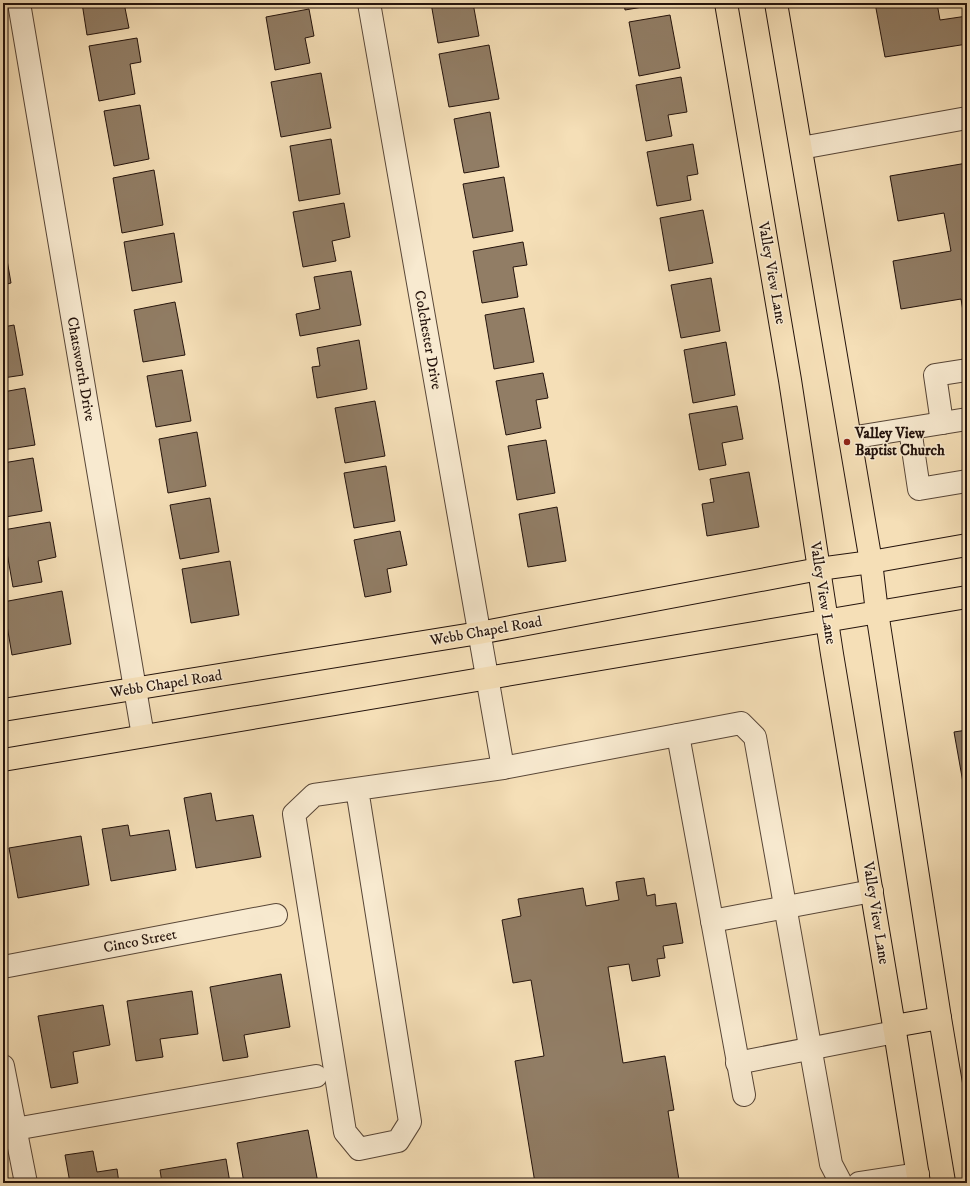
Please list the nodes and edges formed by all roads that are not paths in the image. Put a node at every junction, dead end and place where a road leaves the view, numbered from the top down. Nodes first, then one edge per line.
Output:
1 (19, 3) edge
2 (369, 3) edge
3 (726, 3) edge
4 (776, 3) edge
5 (967, 118) edge
6 (800, 148) junction
7 (967, 370) edge
8 (967, 419) edge
9 (942, 423) junction
10 (910, 429) junction
11 (850, 438) junction
12 (967, 481) edge
13 (967, 545) edge
14 (871, 562) junction
15 (820, 569) junction
16 (967, 597) edge
17 (877, 612) junction
18 (827, 621) junction
19 (479, 633) junction
20 (487, 678) junction
21 (134, 689) junction
22 (3, 710) edge
23 (678, 735) junction
24 (143, 736) junction
25 (3, 760) edge
26 (503, 768) junction
27 (357, 789) junction
28 (872, 891) junction
29 (785, 907) junction
30 (276, 915) dead end
31 (712, 921) junction
32 (3, 967) edge
33 (940, 1018) junction
34 (895, 1029) junction
35 (810, 1049) junction
36 (738, 1063) junction
37 (3, 1066) edge
38 (316, 1076) dead end
39 (744, 1095) dead end
40 (15, 1130) junction
41 (918, 1179) edge
42 (967, 1180) edge
43 (26, 1183) edge
44 (841, 1183) edge
45 (859, 1183) edge

1 - 21 street, Chatsworth Drive
2 - 19 street, Colchester Drive
3 - 15 main road, Valley View Lane
4 - 6 main road
5 - 6 street
6 - 11 main road
7 - 9 street
8 - 9 street
9 - 10 street
10 - 11 street
10 - 12 street
11 - 14 main road
13 - 14 main road, Webb Chapel Road
14 - 15 main road, Webb Chapel Road
14 - 17 main road
15 - 18 main road, Valley View Lane
15 - 19 main road, Webb Chapel Road
16 - 17 main road
17 - 18 main road
17 - 33 main road
18 - 20 main road
18 - 28 main road, Valley View Lane
19 - 20 street, Colchester Drive
19 - 21 main road, Webb Chapel Road
20 - 24 main road
20 - 26 street, Colchester Drive
21 - 22 main road, Webb Chapel Road
21 - 24 street, Chatsworth Drive
23 - 26 street
23 - 29 street
23 - 31 street
24 - 25 main road
26 - 27 street
27 - 27 street
28 - 29 street
28 - 34 main road, Valley View Lane
29 - 31 street
29 - 35 street
30 - 32 street, Cinco Street
31 - 36 street
33 - 34 main road
33 - 42 main road
34 - 35 street
34 - 41 main road, Valley View Lane
35 - 36 street
35 - 44 street
36 - 39 street
37 - 40 street
38 - 40 street
40 - 43 street
41 - 45 street

